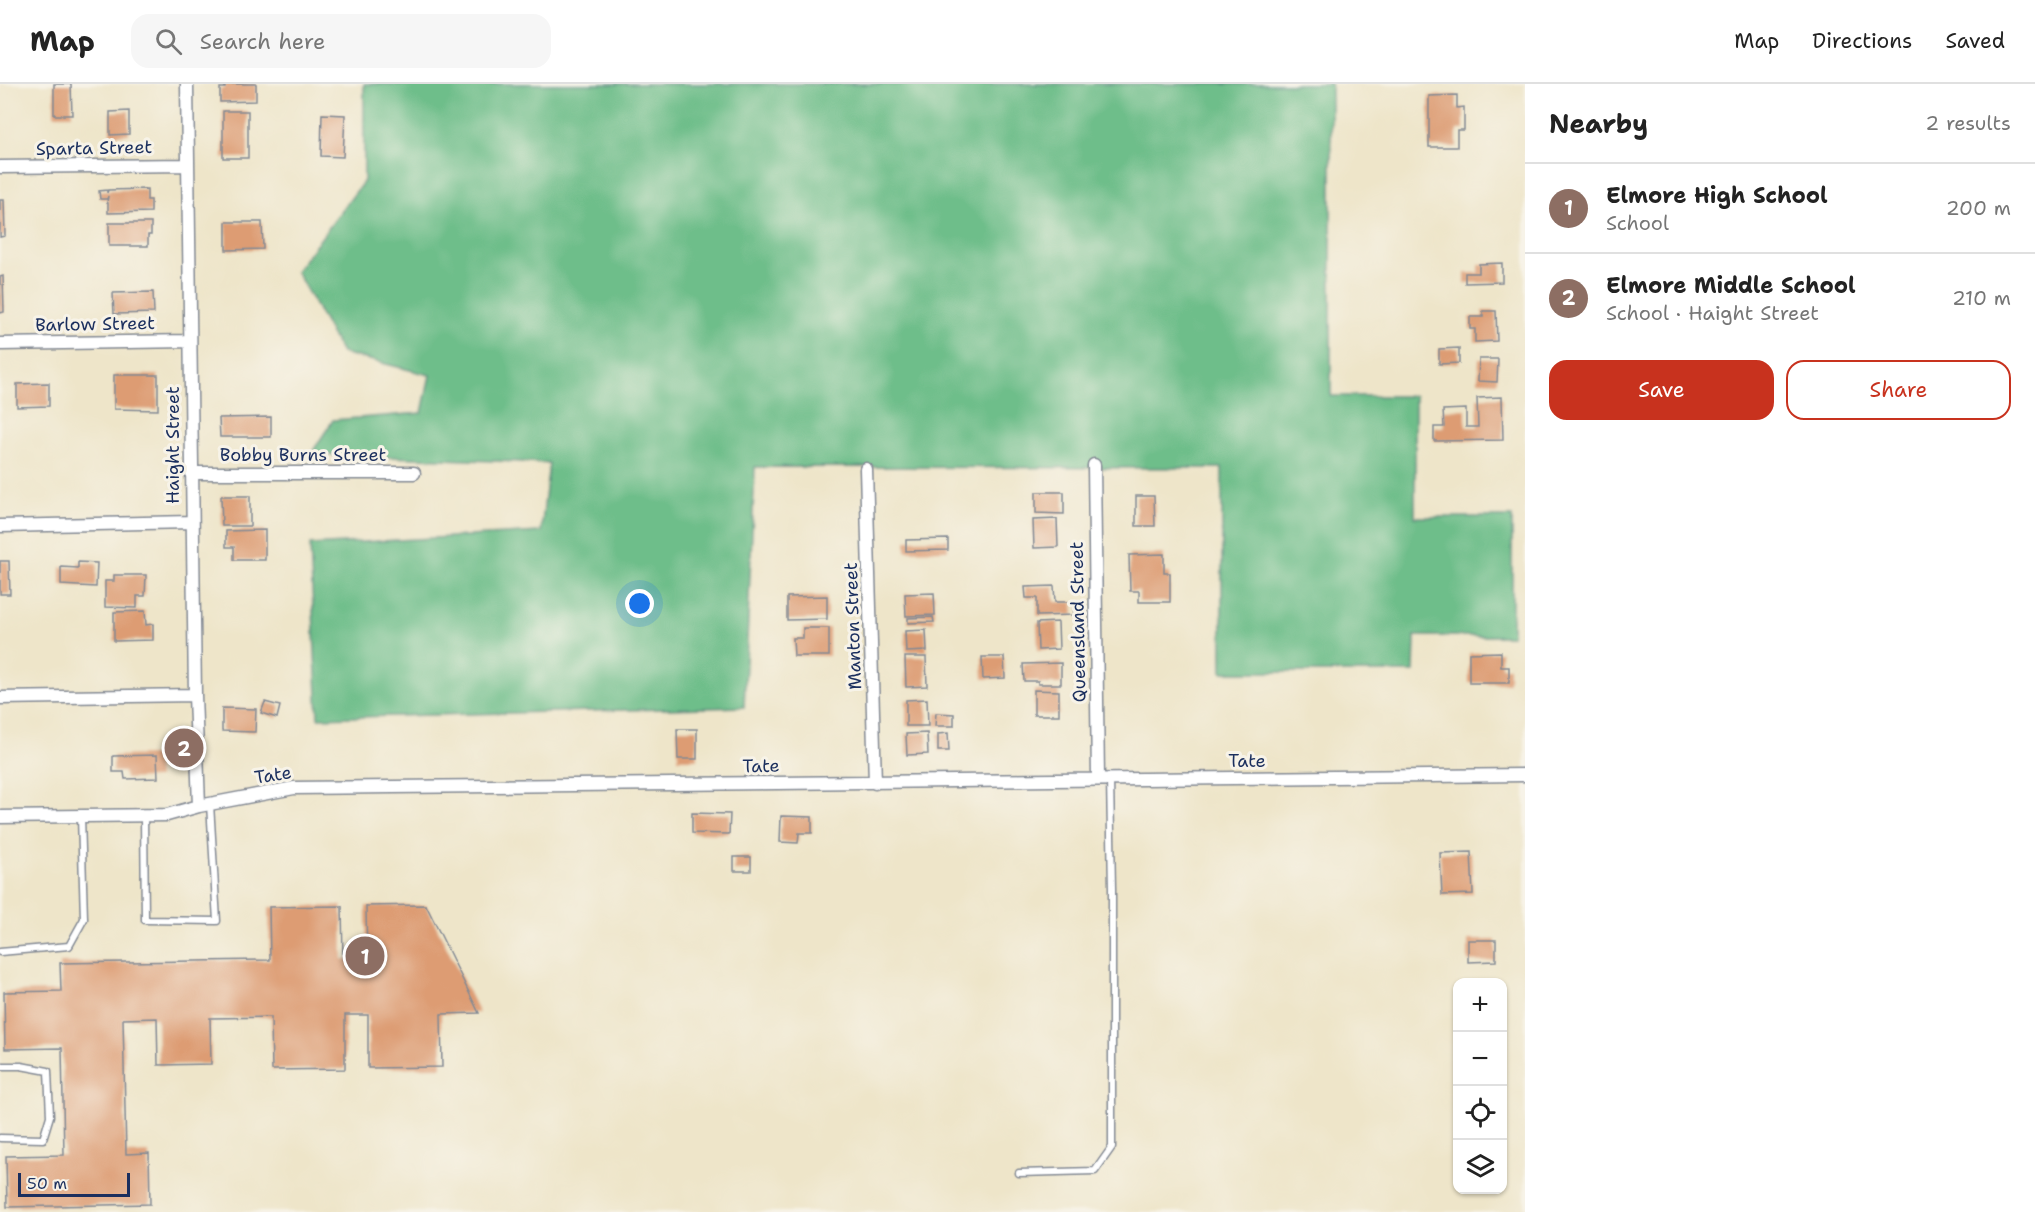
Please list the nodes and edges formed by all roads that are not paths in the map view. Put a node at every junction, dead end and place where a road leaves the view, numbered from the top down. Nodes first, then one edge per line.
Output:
1 (187, 84) edge
2 (188, 165) junction
3 (0, 167) edge
4 (190, 341) junction
5 (0, 344) edge
6 (1095, 465) dead end
7 (866, 469) dead end
8 (192, 473) junction
9 (414, 473) dead end
10 (192, 522) junction
11 (0, 525) edge
12 (195, 695) junction
13 (0, 698) edge
14 (1525, 775) edge
15 (1104, 779) junction
16 (875, 783) junction
17 (205, 805) junction
18 (81, 816) junction
19 (144, 816) junction
20 (0, 817) edge
21 (0, 952) edge
22 (0, 1066) edge
23 (0, 1138) edge
24 (1019, 1173) dead end

1 - 2 street, Haight Street
2 - 3 street, Sparta Street
2 - 4 street, Haight Street
4 - 5 street, Barlow Street
4 - 8 street, Haight Street
6 - 15 street, Queensland Street
7 - 16 street, Manton Street
8 - 9 street, Bobby Burns Street
8 - 10 street, Haight Street
10 - 11 street
10 - 12 street, Haight Street
12 - 13 street
12 - 17 street, Haight Street
14 - 15 street, Tate
15 - 16 street, Tate
15 - 24 lane
16 - 17 street, Tate
17 - 19 street, Tate
17 - 19 lane
18 - 19 street, Tate
18 - 20 street, Tate
18 - 21 lane
22 - 23 lane

